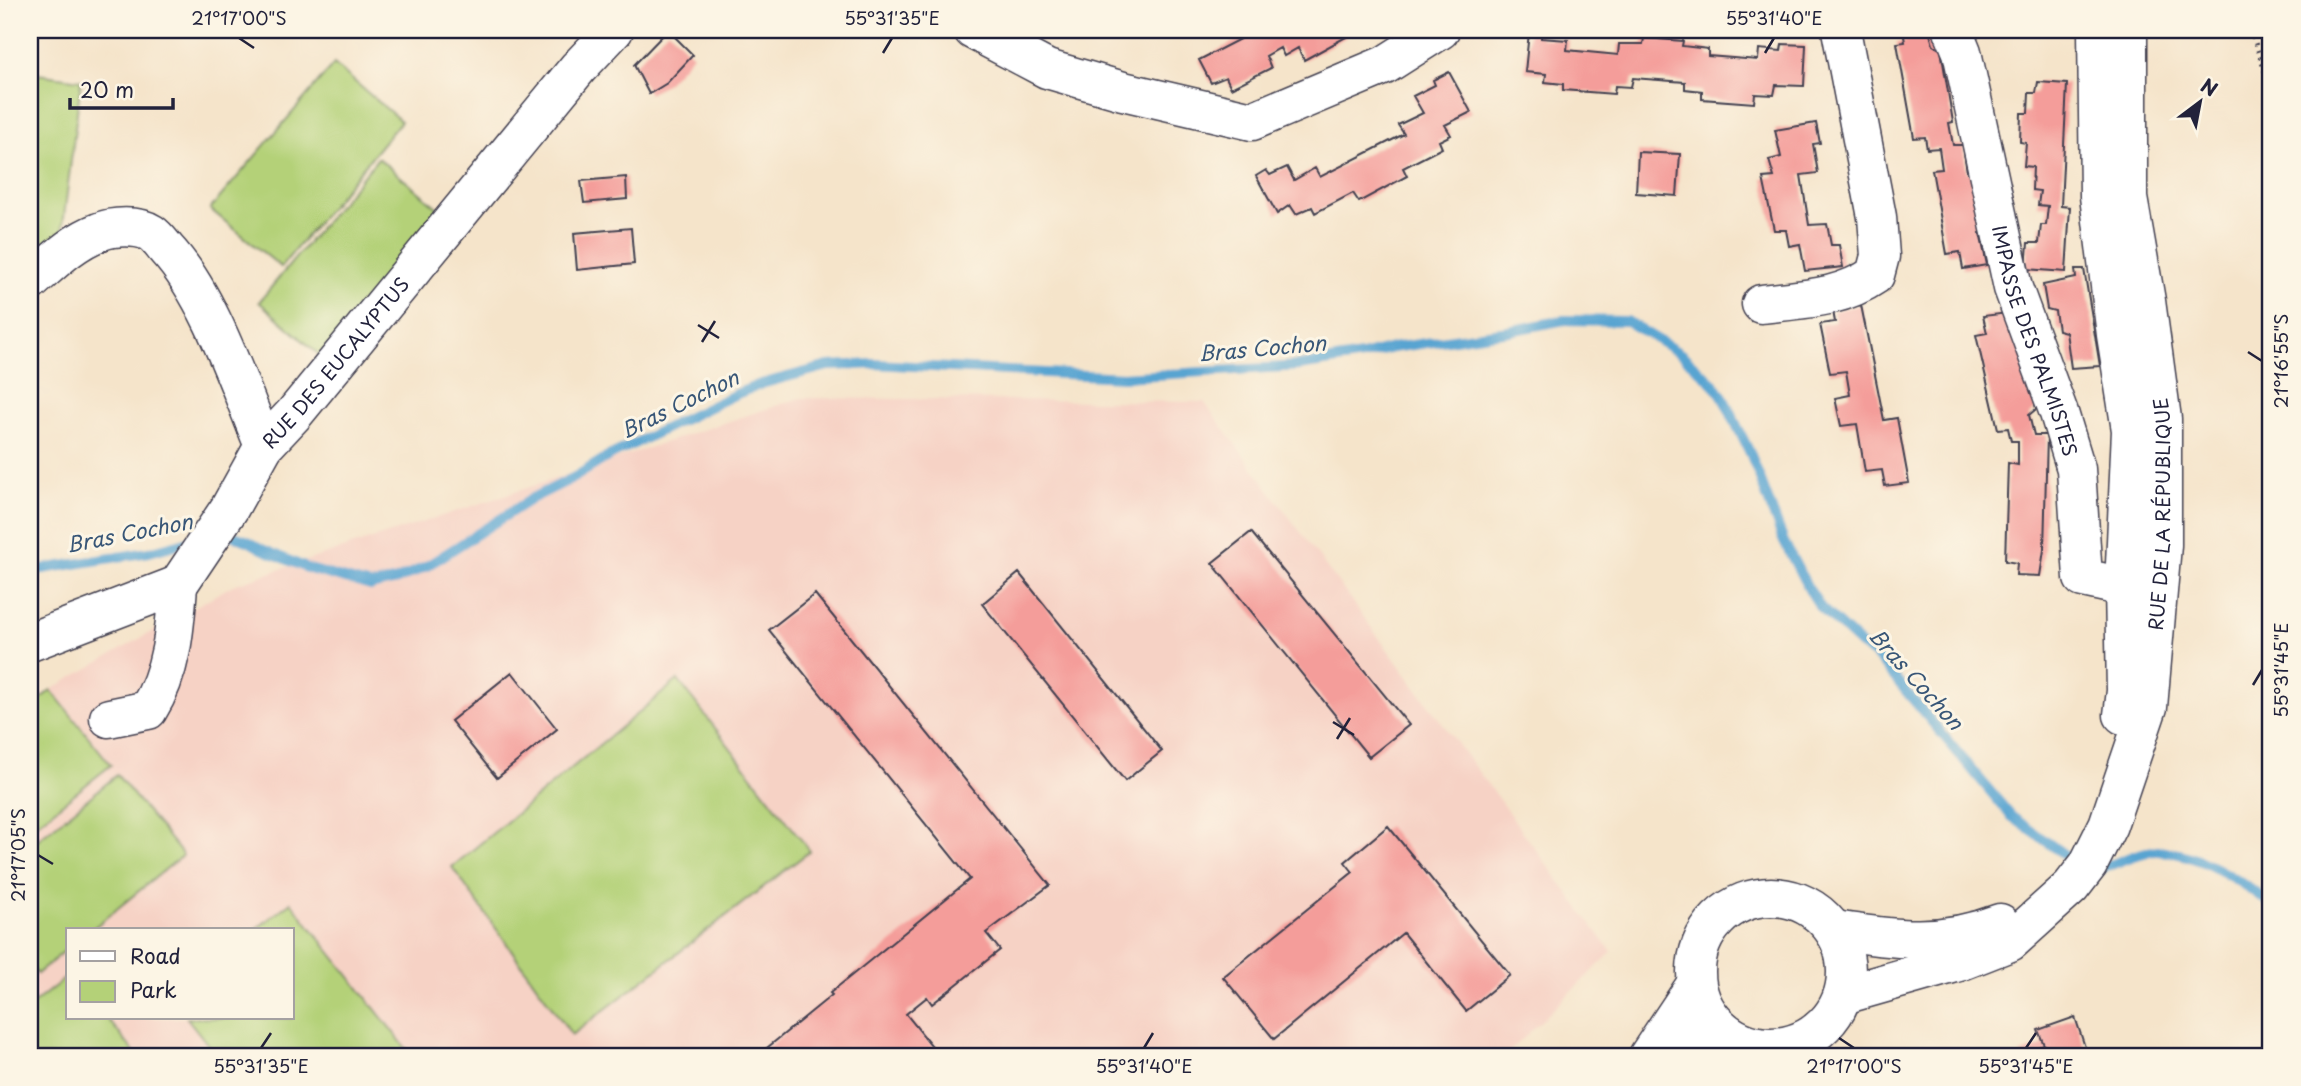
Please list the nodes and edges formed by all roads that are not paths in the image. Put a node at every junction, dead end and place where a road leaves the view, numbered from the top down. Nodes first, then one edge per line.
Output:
1 (614, 30) edge
2 (973, 30) edge
3 (1440, 30) edge
4 (1841, 30) edge
5 (1953, 30) edge
6 (2097, 30) edge
7 (2128, 30) edge
8 (30, 282) edge
9 (1761, 304) dead end
10 (264, 446) junction
11 (178, 585) junction
12 (2141, 587) junction
13 (30, 642) edge
14 (109, 718) dead end
15 (2054, 902) junction
16 (1834, 930) junction
17 (1696, 984) junction
18 (1843, 995) junction
19 (1727, 1034) junction
20 (1815, 1044) edge
21 (1766, 1052) edge
22 (1648, 1056) edge
23 (1676, 1056) edge

1 - 10 street, RUE DES EUCALYPTUS
2 - 3 street
4 - 9 street
5 - 12 street, IMPASSE DES PALMISTES
6 - 12 street, RUE DE LA RÉPUBLIQUE
7 - 12 street, RUE DE LA RÉPUBLIQUE
8 - 10 street
10 - 11 street, RUE DES EUCALYPTUS
11 - 13 street
11 - 14 street
12 - 15 street, RUE DE LA RÉPUBLIQUE
15 - 16 street, RUE DE LA RÉPUBLIQUE
15 - 18 street, RUE DE LA RÉPUBLIQUE
16 - 17 street
16 - 18 street
17 - 19 street
17 - 22 street
18 - 20 street
19 - 21 street
19 - 23 street
20 - 21 street

